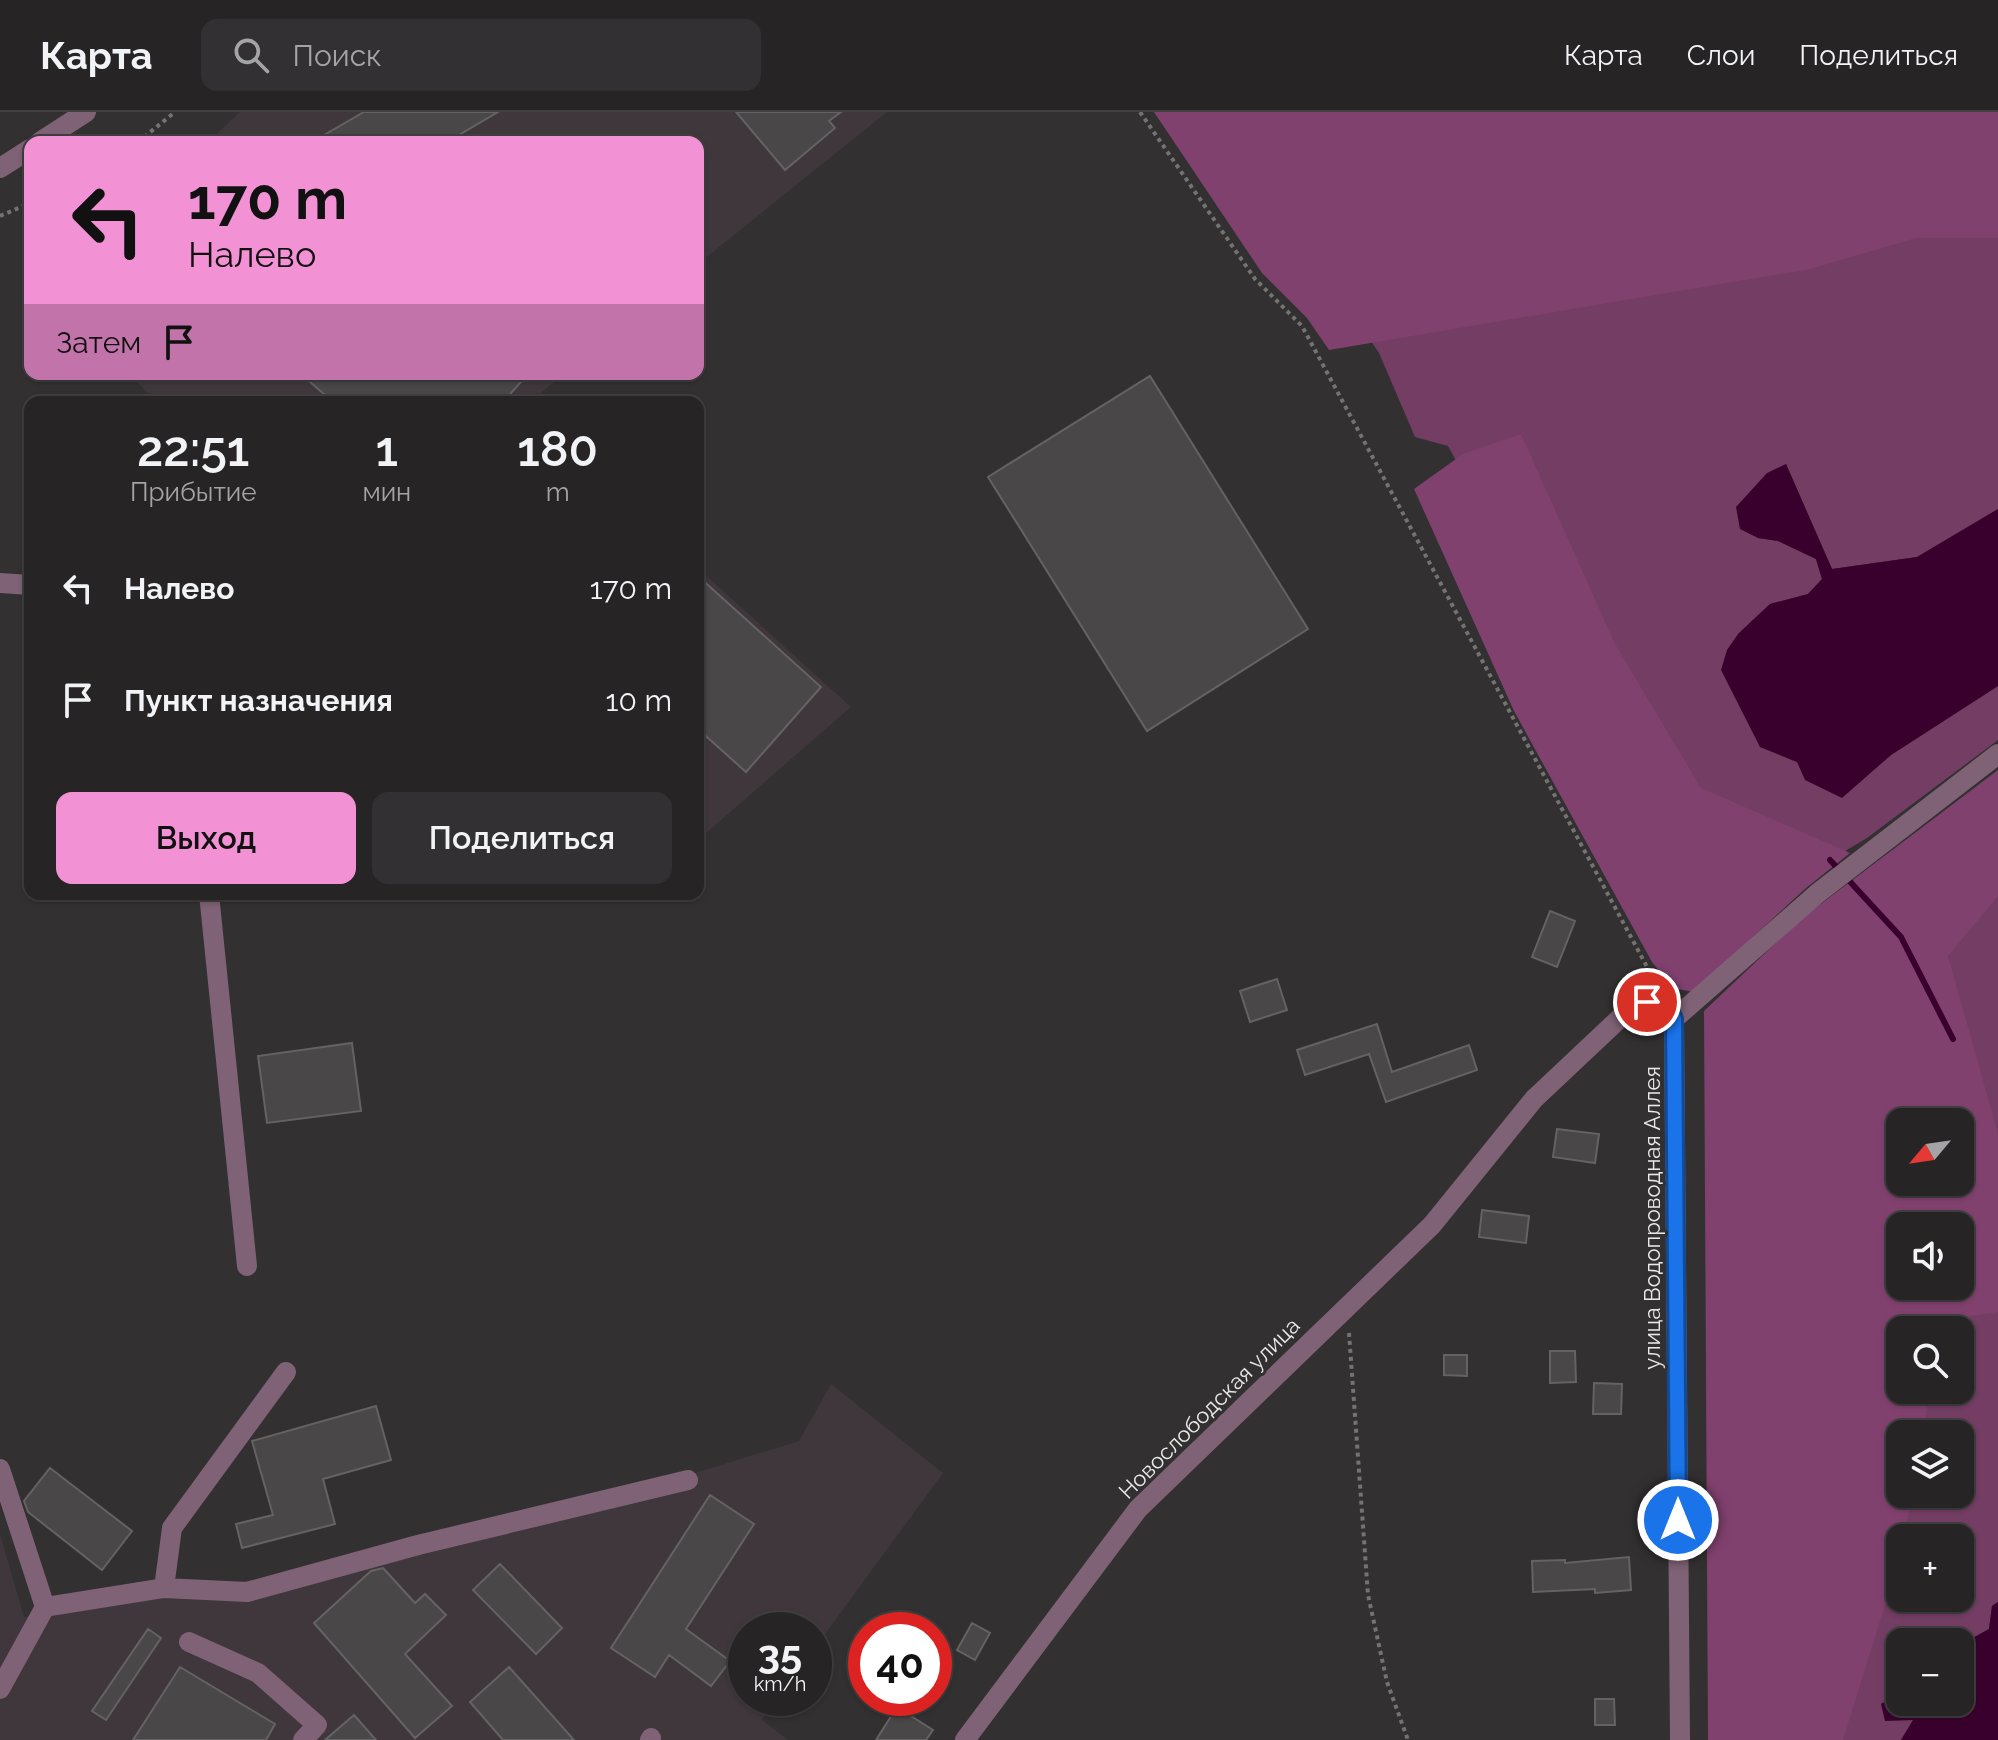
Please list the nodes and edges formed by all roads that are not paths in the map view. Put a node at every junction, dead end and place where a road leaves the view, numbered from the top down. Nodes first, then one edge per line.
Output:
1 (86, 112) edge
2 (49, 136) edge
3 (24, 153) edge
4 (0, 168) edge
5 (0, 583) edge
6 (24, 585) edge
7 (1998, 754) edge
8 (210, 900) edge
9 (1674, 1019) junction
10 (247, 1266) dead end
11 (286, 1372) dead end
12 (0, 1469) edge
13 (688, 1480) dead end
14 (164, 1588) junction
15 (45, 1607) junction
16 (189, 1642) dead end
17 (0, 1689) edge
18 (303, 1740) edge
19 (965, 1740) edge
20 (1680, 1740) edge

1 - 2 street
3 - 4 street
5 - 6 street
7 - 9 street
8 - 10 street
9 - 19 street, Новослободская улица
9 - 20 street, улица Водопроводная Аллея
11 - 14 street
12 - 15 street
13 - 14 street
14 - 15 street
15 - 17 street
16 - 18 street

